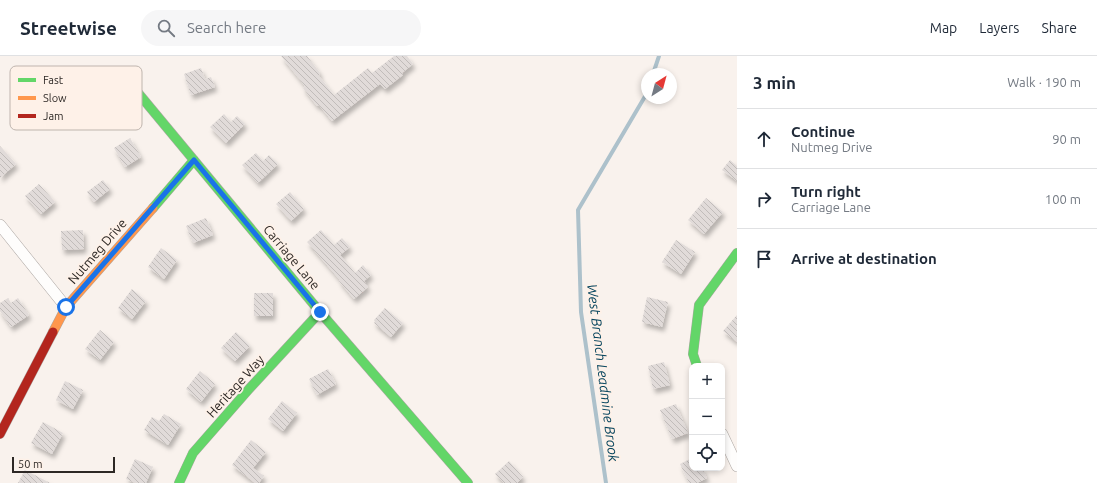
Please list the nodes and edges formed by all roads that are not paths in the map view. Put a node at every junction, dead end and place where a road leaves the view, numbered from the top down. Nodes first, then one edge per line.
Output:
1 (142, 97) edge
2 (194, 160) junction
3 (0, 225) edge
4 (737, 253) edge
5 (66, 307) junction
6 (320, 312) junction
7 (696, 363) edge
8 (0, 434) edge
9 (722, 435) edge
10 (737, 466) edge
11 (179, 483) edge
12 (468, 483) edge

1 - 2 street, Carriage Lane
2 - 5 street, Nutmeg Drive
2 - 6 street, Carriage Lane
3 - 5 street
4 - 7 street
5 - 8 street, Nutmeg Drive
6 - 11 street, Heritage Way
6 - 12 street, Carriage Lane
9 - 10 street

